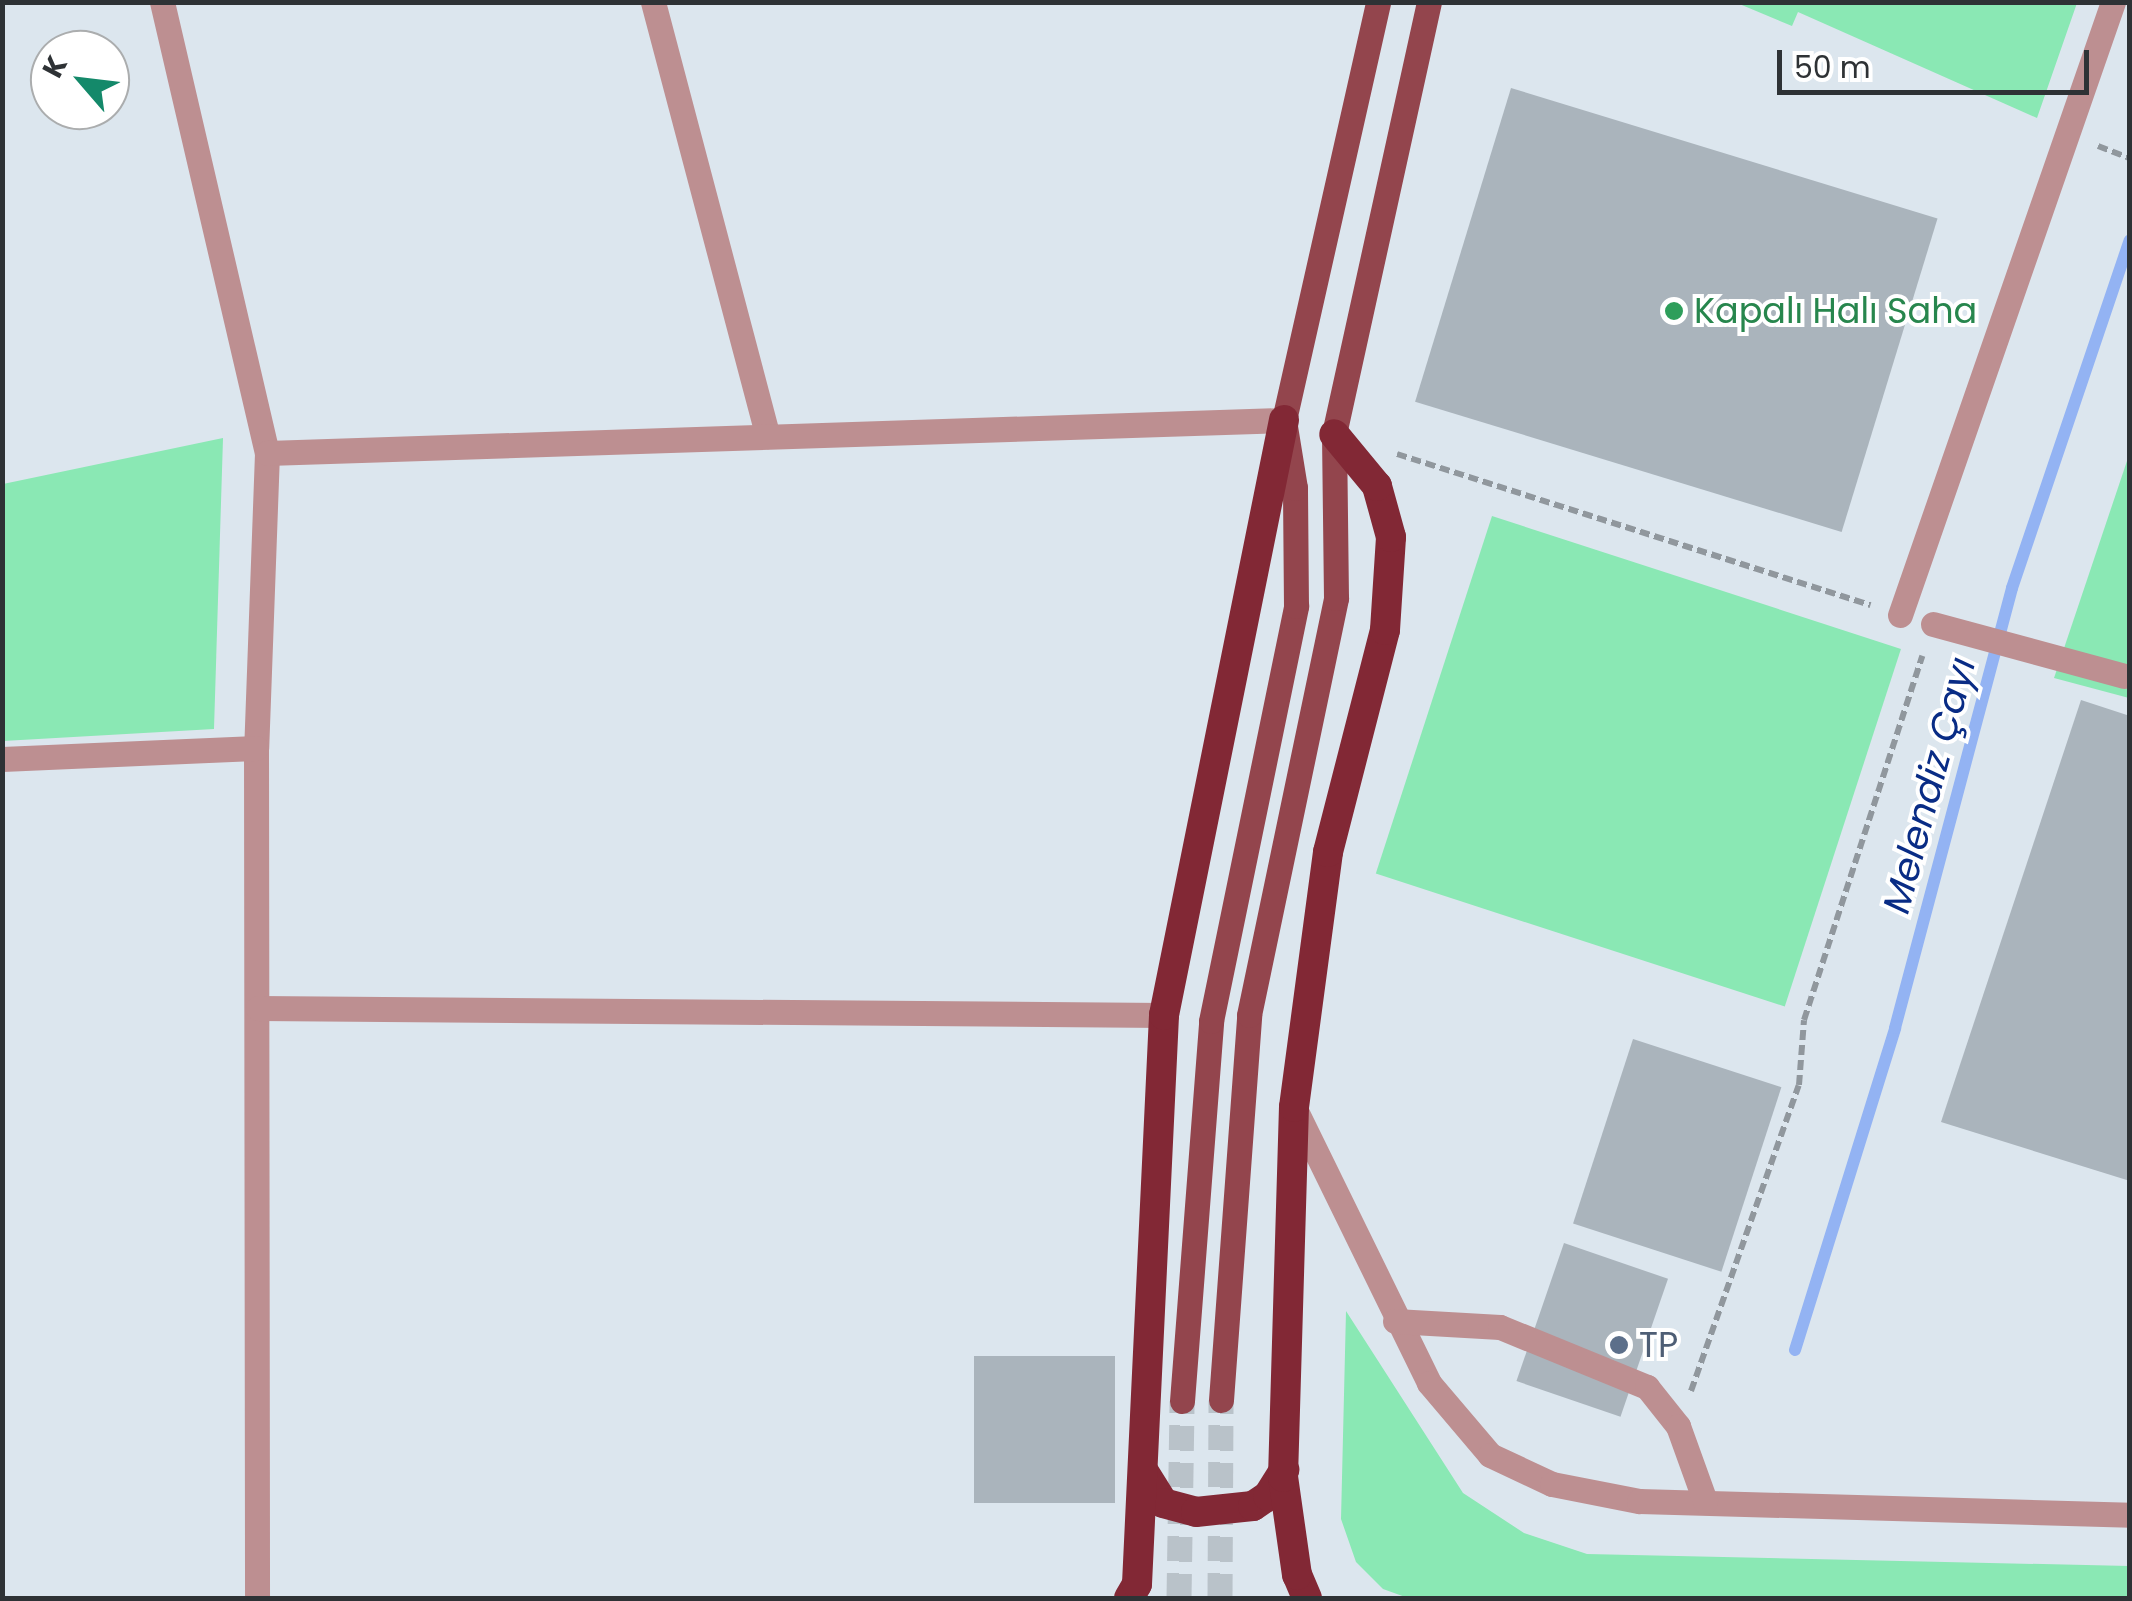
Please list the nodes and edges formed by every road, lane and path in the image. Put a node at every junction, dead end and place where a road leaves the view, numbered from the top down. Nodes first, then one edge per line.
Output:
1 (162, 2) edge
2 (652, 2) edge
3 (1378, 2) edge
4 (1429, 2) edge
5 (2114, 2) edge
6 (1284, 420) junction
7 (1334, 434) junction
8 (768, 436) junction
9 (266, 452) junction
10 (1900, 614) joint
11 (1933, 624) joint
12 (2124, 676) dead end
13 (256, 748) junction
14 (2, 759) edge
15 (258, 1008) junction
16 (1164, 1015) junction
17 (1294, 1108) junction
18 (1395, 1321) junction
19 (1221, 1400) tunnel mouth
20 (1182, 1401) tunnel mouth
21 (1678, 1426) junction
22 (1143, 1469) junction
23 (1284, 1470) junction
24 (1705, 1502) junction
25 (2130, 1516) edge
26 (257, 1598) edge
27 (1129, 1598) edge
28 (1308, 1598) edge

1 - 9 street
2 - 8 street
3 - 6 main road
4 - 7 main road
5 - 10 street
6 - 8 street
6 - 16 highway
6 - 20 main road
7 - 10 path
7 - 17 highway
7 - 19 main road
8 - 9 street
9 - 13 street
11 - 12 street
11 - 21 path
13 - 14 street
13 - 15 street
15 - 16 street
15 - 26 street
16 - 22 highway
17 - 18 street
17 - 23 highway
18 - 21 street
18 - 24 street
21 - 24 street
22 - 23 highway
22 - 27 highway
23 - 28 highway
24 - 25 street

